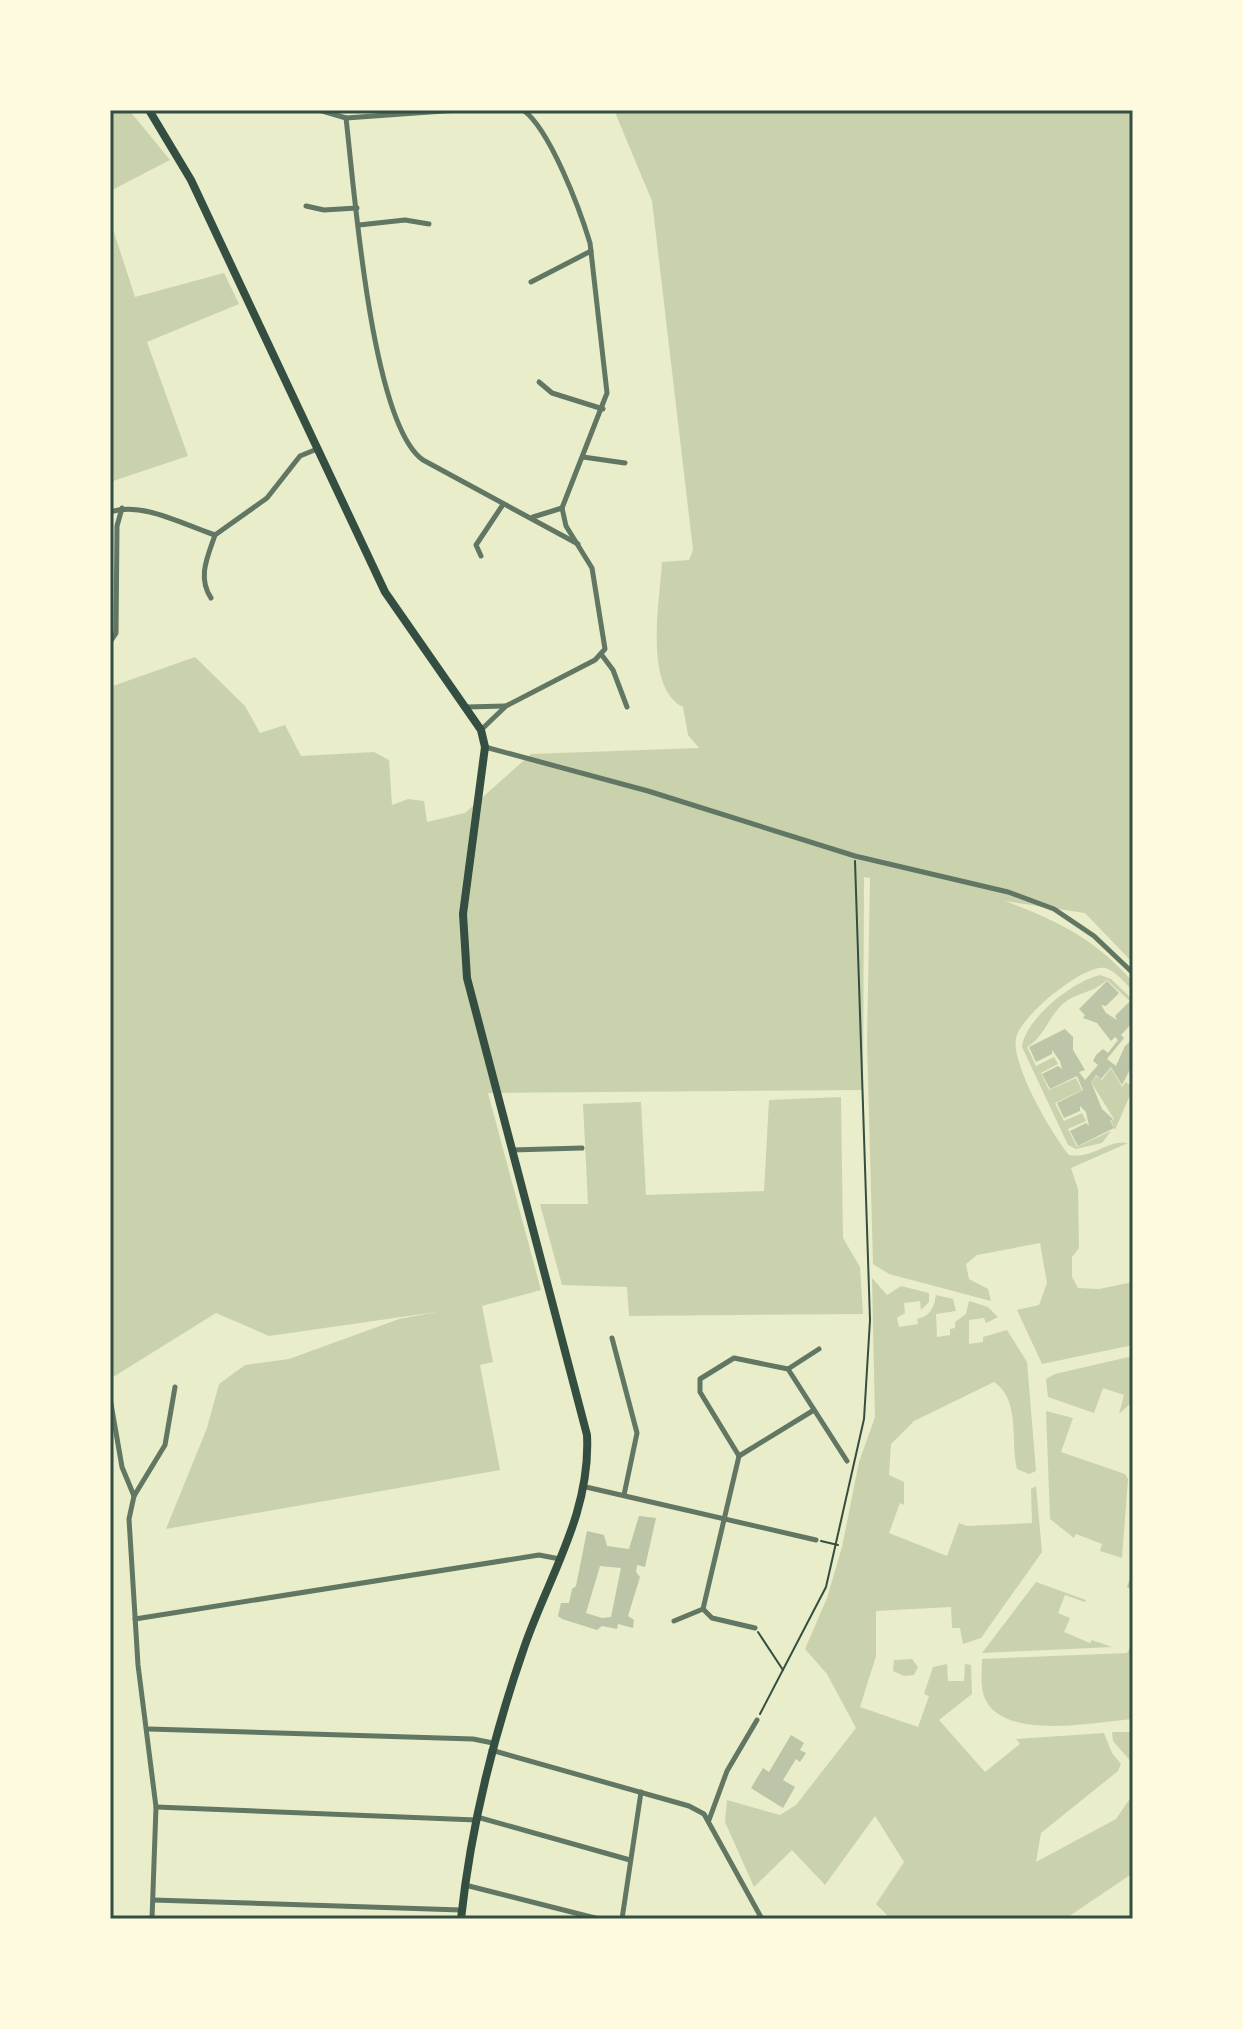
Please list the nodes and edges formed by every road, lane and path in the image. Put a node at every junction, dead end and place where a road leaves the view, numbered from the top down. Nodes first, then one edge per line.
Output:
1 (149, 110) edge
2 (319, 110) edge
3 (458, 110) edge
4 (523, 110) edge
5 (346, 118) junction
6 (306, 206) dead end
7 (357, 208) junction
8 (429, 224) dead end
9 (359, 225) junction
10 (591, 251) junction
11 (531, 282) dead end
12 (539, 382) dead end
13 (603, 409) junction
14 (317, 449) junction
15 (583, 457) junction
16 (625, 463) dead end
17 (502, 506) junction
18 (122, 508) junction
19 (562, 508) junction
20 (110, 512) edge
21 (530, 517) junction
22 (215, 535) junction
23 (578, 544) junction
24 (481, 556) dead end
25 (211, 598) dead end
26 (110, 642) edge
27 (601, 654) junction
28 (506, 706) junction
29 (465, 707) junction
30 (627, 707) dead end
31 (481, 730) junction
32 (485, 747) junction
33 (855, 856) junction
34 (1133, 973) edge
35 (582, 1148) dead end
36 (511, 1150) junction
37 (612, 1338) dead end
38 (819, 1349) dead end
39 (788, 1369) junction
40 (175, 1387) dead end
41 (110, 1398) edge
42 (814, 1410) junction
43 (739, 1456) junction
44 (847, 1461) dead end
45 (586, 1487) junction
46 (624, 1495) junction
47 (134, 1496) junction
48 (725, 1518) junction
49 (816, 1540) joint
50 (838, 1545) junction
51 (560, 1559) junction
52 (703, 1609) junction
53 (135, 1619) junction
54 (674, 1621) dead end
55 (755, 1628) joint
56 (783, 1671) junction
57 (757, 1720) joint
58 (149, 1729) junction
59 (492, 1746) junction
60 (641, 1792) junction
61 (156, 1807) junction
62 (477, 1818) junction
63 (708, 1821) junction
64 (630, 1860) junction
65 (465, 1885) junction
66 (153, 1900) junction
67 (462, 1914) edge
68 (152, 1919) edge
69 (599, 1919) edge
70 (622, 1919) edge
71 (762, 1919) edge

1 - 14 main road
2 - 5 street
3 - 5 street
4 - 10 street
5 - 7 street
6 - 7 street
7 - 9 street
8 - 9 street
9 - 17 street
10 - 11 street
10 - 13 street
12 - 13 street
13 - 15 street
14 - 22 street
14 - 29 main road
15 - 16 street
15 - 19 street
17 - 21 street
17 - 24 street
18 - 20 street
18 - 22 street
18 - 26 street
19 - 21 street
19 - 23 street
21 - 23 street
22 - 25 street
23 - 27 street
27 - 28 street
27 - 30 street
28 - 29 street
28 - 31 street
29 - 31 main road
31 - 32 main road
32 - 33 street
32 - 36 main road
33 - 34 street
33 - 50 path
35 - 36 street
36 - 45 main road
37 - 46 street
38 - 39 street
39 - 42 street
39 - 43 street
40 - 47 street
41 - 47 street
42 - 43 street
42 - 44 street
43 - 48 street
45 - 46 street
45 - 51 main road
46 - 48 street
47 - 53 street
48 - 49 street
48 - 52 street
49 - 50 path
50 - 56 path
51 - 53 street
51 - 59 main road
52 - 54 street
52 - 55 street
53 - 58 street
55 - 56 path
56 - 57 path
57 - 63 street
58 - 59 street
58 - 61 street
59 - 60 street
59 - 62 main road
60 - 63 street
60 - 64 street
61 - 62 street
61 - 66 street
62 - 64 street
62 - 65 main road
63 - 71 street
64 - 70 street
65 - 67 main road
65 - 69 street
66 - 67 street
66 - 68 street

